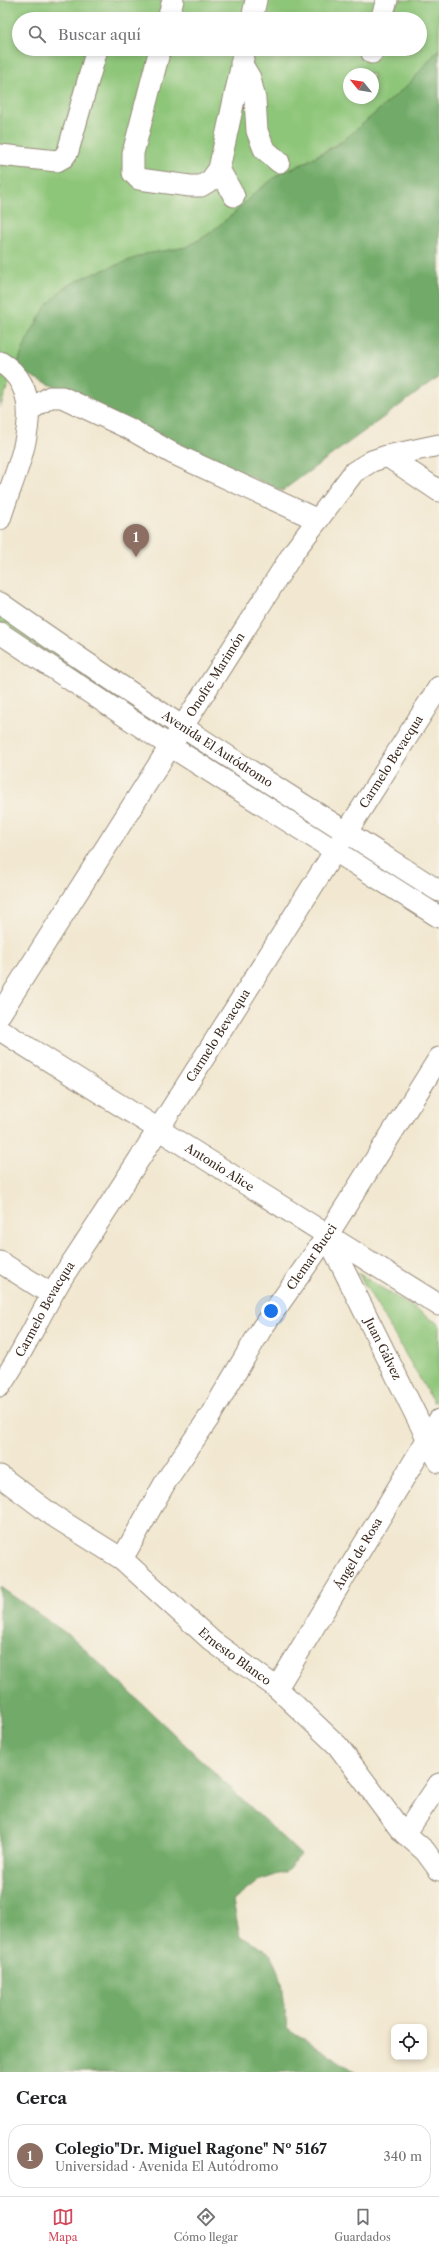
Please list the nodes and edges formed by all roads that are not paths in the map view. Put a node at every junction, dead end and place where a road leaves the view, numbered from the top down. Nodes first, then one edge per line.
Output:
1 (173, 0) edge
2 (256, 0) edge
3 (387, 0) edge
4 (170, 12) edge
5 (253, 12) edge
6 (384, 12) edge
7 (95, 56) edge
8 (158, 56) edge
9 (243, 56) edge
10 (0, 155) edge
11 (279, 162) dead end
12 (219, 169) junction
13 (234, 196) dead end
14 (0, 362) edge
15 (30, 410) junction
16 (439, 445) edge
17 (387, 456) junction
18 (439, 491) edge
19 (0, 519) edge
20 (318, 520) junction
21 (0, 603) edge
22 (0, 633) edge
23 (439, 687) edge
24 (182, 727) junction
25 (170, 746) junction
26 (346, 832) junction
27 (334, 851) junction
28 (439, 891) edge
29 (439, 917) edge
30 (0, 1014) edge
31 (0, 1030) edge
32 (439, 1058) edge
33 (159, 1131) junction
34 (327, 1236) junction
35 (0, 1262) edge
36 (51, 1294) junction
37 (439, 1305) edge
38 (0, 1386) edge
39 (439, 1420) edge
40 (428, 1438) junction
41 (439, 1462) edge
42 (0, 1476) edge
43 (122, 1558) junction
44 (277, 1688) junction
45 (439, 1784) edge
46 (405, 1834) junction
47 (439, 1870) edge

1 - 4 street
2 - 5 street
3 - 6 street
7 - 10 street
8 - 12 street
9 - 11 street
9 - 12 street
12 - 13 street
14 - 15 street
15 - 19 street
15 - 20 street
16 - 17 street, Onofre Marimón
17 - 18 street
17 - 20 street, Onofre Marimón
20 - 24 street, Onofre Marimón
21 - 24 street, Avenida El Autódromo
22 - 25 street, Avenida El Autódromo
23 - 26 street, Carmelo Bevacqua
24 - 25 street, Onofre Marimón
24 - 26 street, Avenida El Autódromo
25 - 27 street, Avenida El Autódromo
25 - 30 street, Onofre Marimón
26 - 27 street, Carmelo Bevacqua
26 - 28 street, Avenida El Autódromo
27 - 29 street, Avenida El Autódromo
27 - 33 street, Carmelo Bevacqua
31 - 33 street, Antonio Alice
32 - 34 street, Clemar Bucci
33 - 34 street, Antonio Alice
33 - 36 street, Carmelo Bevacqua
34 - 37 street, Antonio Alice
34 - 40 street, Juan Gálvez
34 - 43 street, Clemar Bucci
35 - 36 street
36 - 38 street, Carmelo Bevacqua
39 - 40 street, Ángel de Rosa
40 - 41 street, Juan Gálvez
40 - 44 street, Ángel de Rosa
42 - 43 street, Ernesto Blanco
43 - 44 street, Ernesto Blanco
44 - 46 street, Ernesto Blanco
45 - 46 street
46 - 47 street, Ernesto Blanco

